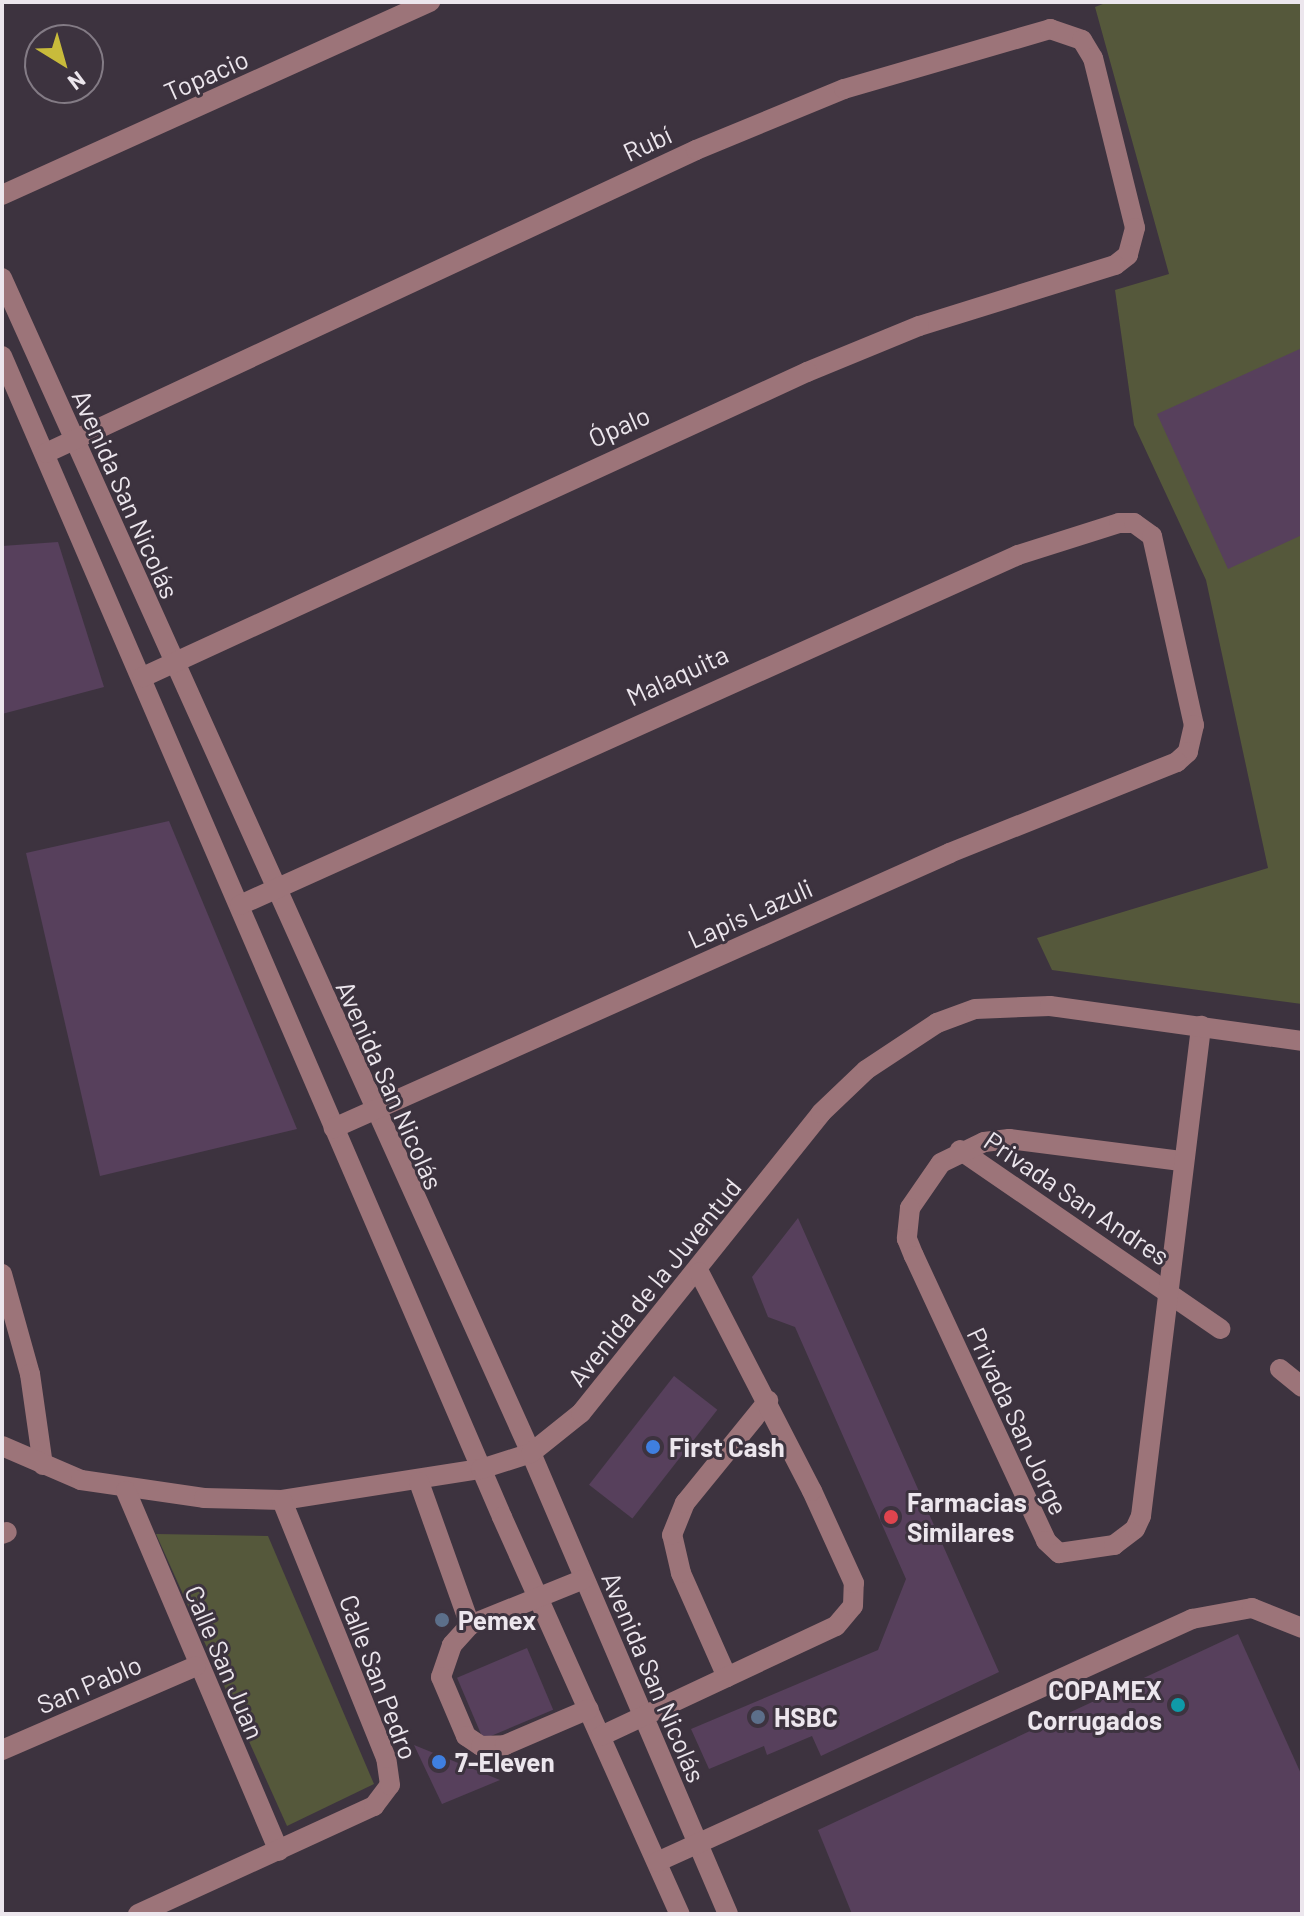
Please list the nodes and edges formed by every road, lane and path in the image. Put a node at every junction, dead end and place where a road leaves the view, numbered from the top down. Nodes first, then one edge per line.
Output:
1 (430, 2) edge
2 (2, 195) edge
3 (1128, 255) joint
4 (2, 278) edge
5 (2, 356) edge
6 (74, 440) junction
7 (46, 453) junction
8 (1145, 527) joint
9 (172, 663) junction
10 (143, 677) junction
11 (274, 890) junction
12 (240, 905) junction
13 (1201, 1026) junction
14 (1302, 1041) edge
15 (373, 1111) junction
16 (334, 1128) junction
17 (960, 1150) junction
18 (1181, 1161) junction
19 (699, 1272) junction
20 (2, 1274) edge
21 (1165, 1288) junction
22 (1220, 1329) dead end
23 (1280, 1369) dead end
24 (1302, 1387) edge
25 (768, 1401) junction
26 (2, 1446) edge
27 (531, 1453) junction
28 (43, 1465) junction
29 (481, 1469) junction
30 (419, 1482) junction
31 (126, 1491) junction
32 (282, 1500) junction
33 (584, 1579) junction
34 (539, 1598) junction
35 (470, 1625) junction
36 (1302, 1628) edge
37 (196, 1666) junction
38 (727, 1677) junction
39 (589, 1709) junction
40 (642, 1717) junction
41 (601, 1736) junction
42 (2, 1750) edge
43 (697, 1844) junction
44 (279, 1851) junction
45 (657, 1862) junction
46 (138, 1914) edge
47 (680, 1914) edge
48 (728, 1914) edge

1 - 2 street, Topacio
3 - 6 street, Rubí
3 - 9 street, Ópalo
4 - 6 street, Avenida San Nicolás
5 - 7 street
6 - 7 street, Rubí
6 - 9 street, Avenida San Nicolás
7 - 10 street
8 - 11 street, Malaquita
8 - 15 street, Lapis Lazuli
9 - 10 street, Ópalo
9 - 11 street, Avenida San Nicolás
10 - 12 street
11 - 12 street, Malaquita
11 - 15 street, Avenida San Nicolás
12 - 16 street
13 - 14 street, Avenida de la Juventud
13 - 18 street, Privada San Jorge
13 - 19 street, Avenida de la Juventud
15 - 16 street, Lapis Lazuli
15 - 27 street, Avenida San Nicolás
16 - 29 street
17 - 18 street, Privada San Jorge
17 - 21 street, Privada San Andres
17 - 21 street, Privada San Jorge
18 - 21 street, Privada San Jorge
19 - 25 street
19 - 27 street, Avenida de la Juventud
20 - 28 street
21 - 22 street, Privada San Andres
23 - 24 street
25 - 38 street
25 - 38 street
26 - 28 street, Avenida de la Juventud
27 - 29 street, Avenida de la Juventud
27 - 33 street, Avenida San Nicolás
28 - 31 street, Avenida de la Juventud
29 - 30 street, Avenida de la Juventud
29 - 34 street
30 - 32 street, Avenida de la Juventud
30 - 35 street
31 - 32 street, Avenida de la Juventud
31 - 37 street, Calle San Juan
32 - 44 street, Calle San Pedro
33 - 34 street
33 - 40 street, Avenida San Nicolás
34 - 35 street
34 - 39 street
35 - 39 street
36 - 43 street
37 - 42 street, San Pablo
37 - 44 street, Calle San Juan
38 - 40 street
39 - 41 street
40 - 41 street
40 - 43 street, Avenida San Nicolás
41 - 45 street
43 - 45 street
43 - 48 street, Avenida San Nicolás
44 - 46 street, Calle San Pedro
45 - 47 street

